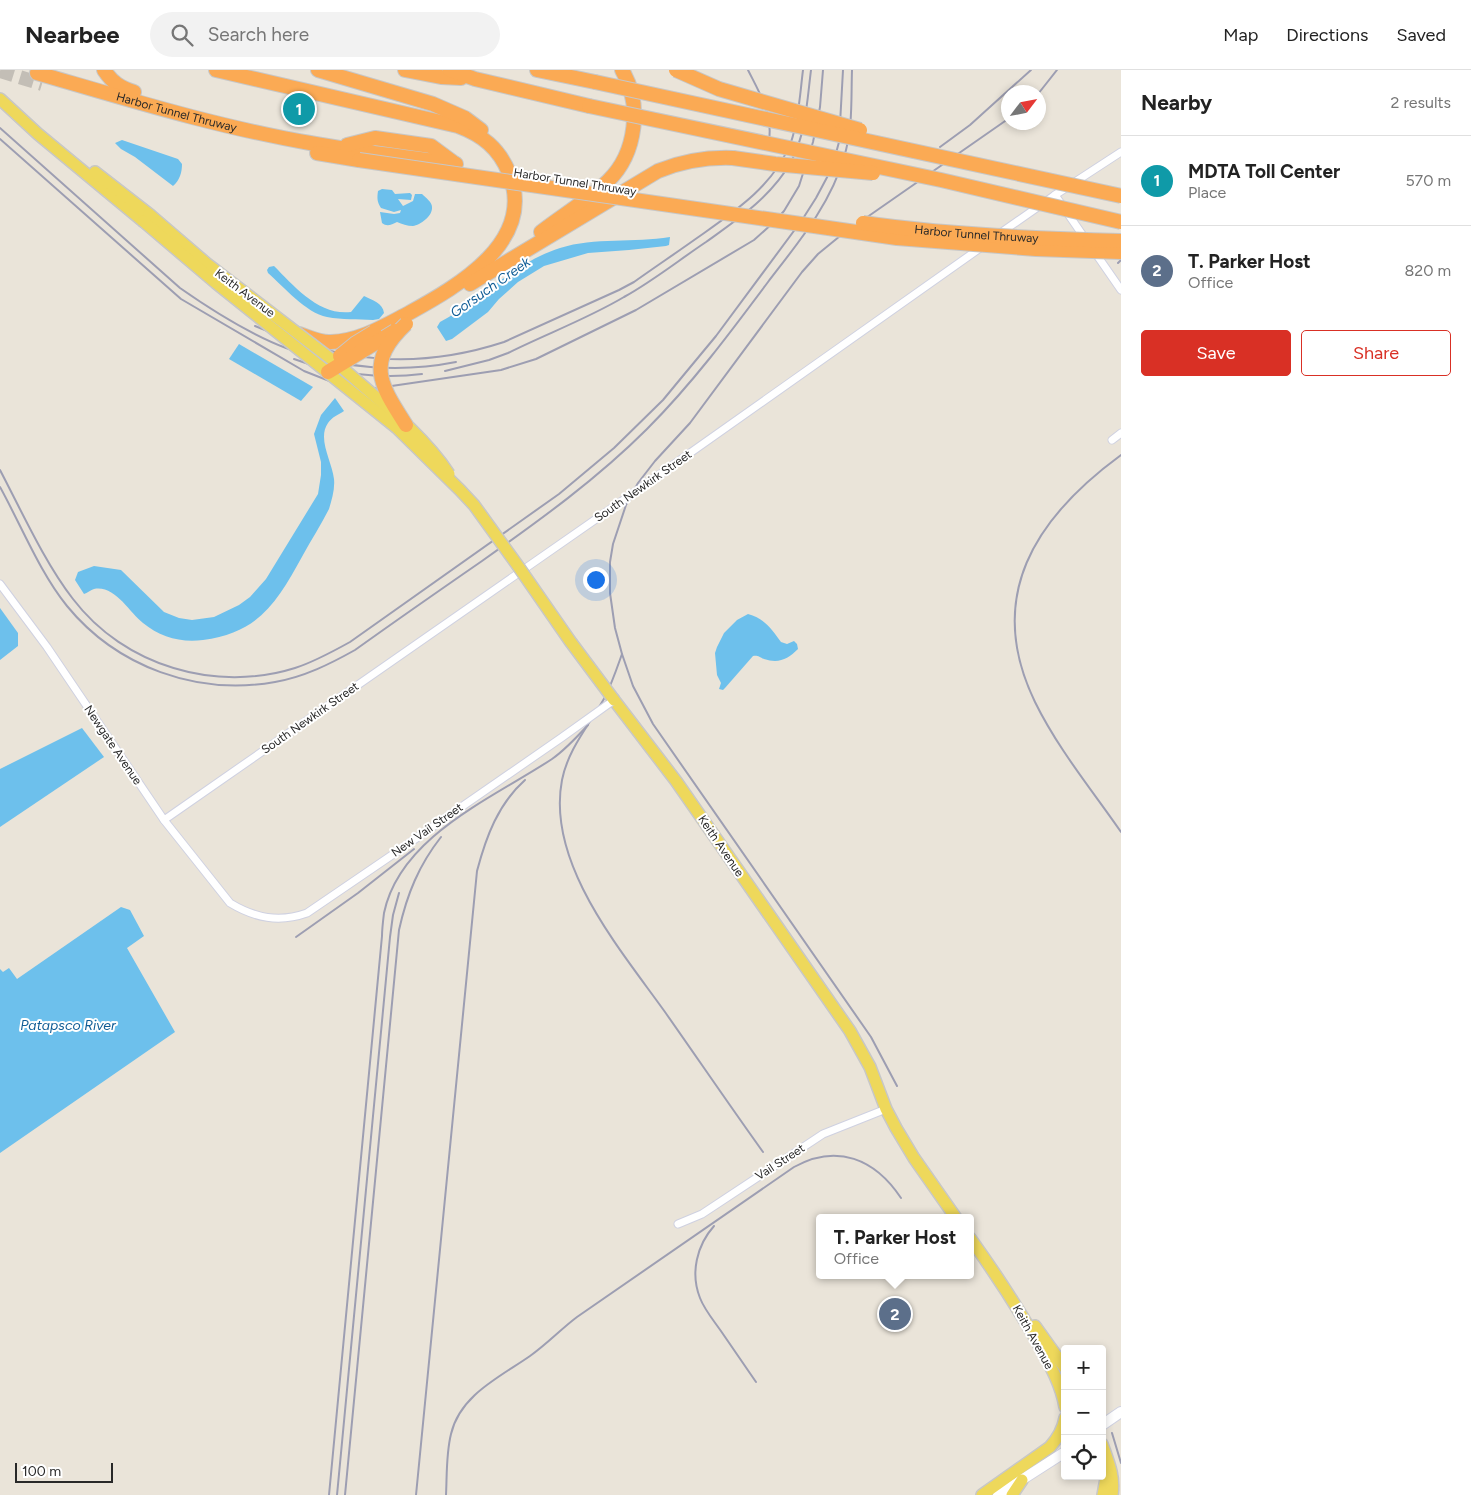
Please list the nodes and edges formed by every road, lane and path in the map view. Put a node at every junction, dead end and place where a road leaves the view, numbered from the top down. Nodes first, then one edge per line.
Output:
1 (104, 70) edge
2 (216, 70) edge
3 (318, 70) edge
4 (405, 70) edge
5 (450, 70) edge
6 (537, 70) edge
7 (561, 70) edge
8 (622, 70) edge
9 (676, 70) edge
10 (475, 79) junction
11 (595, 82) junction
12 (0, 99) edge
13 (310, 143) junction
14 (493, 146) junction
15 (339, 147) junction
16 (1121, 152) edge
17 (456, 164) junction
18 (990, 166) junction
19 (940, 180) junction
20 (1055, 195) junction
21 (1121, 196) edge
22 (146, 218) junction
23 (1121, 222) edge
24 (1121, 241) edge
25 (1121, 252) edge
26 (480, 278) junction
27 (1121, 290) edge
28 (406, 324) junction
29 (374, 332) junction
30 (299, 334) junction
31 (334, 366) junction
32 (406, 425) junction
33 (1121, 433) edge
34 (1112, 440) dead end
35 (460, 490) junction
36 (520, 572) junction
37 (0, 584) edge
38 (593, 676) dead end
39 (614, 700) junction
40 (164, 820) junction
41 (230, 902) joint
42 (886, 1109) junction
43 (953, 1214) edge
44 (678, 1224) dead end
45 (974, 1244) edge
46 (1010, 1296) junction
47 (1061, 1362) edge
48 (1061, 1392) edge
49 (1121, 1412) edge
50 (1106, 1422) edge
51 (1061, 1430) edge
52 (1061, 1455) edge
53 (1106, 1458) edge
54 (1109, 1472) junction
55 (1022, 1480) junction
56 (982, 1495) edge
57 (998, 1495) edge
58 (1012, 1495) edge
59 (1103, 1495) edge
60 (1112, 1495) edge

1 - 13 highway
2 - 14 highway
3 - 14 highway
4 - 10 highway
5 - 10 highway
6 - 11 highway
7 - 11 highway
8 - 26 highway
9 - 18 highway, bridge
10 - 19 highway, bridge
11 - 18 highway, bridge
12 - 22 main road, Keith Avenue
13 - 15 highway, Harbor Tunnel Thruway
13 - 25 highway, Harbor Tunnel Thruway, bridge
14 - 29 highway
15 - 17 highway, Harbor Tunnel Thruway
15 - 17 highway
16 - 20 street, South Newkirk Street
17 - 24 highway, Harbor Tunnel Thruway, bridge
18 - 21 highway, bridge
19 - 23 highway, bridge
19 - 26 highway, bridge
20 - 27 street
20 - 36 street, South Newkirk Street
22 - 30 main road, Keith Avenue, bridge
22 - 31 main road, Keith Avenue, bridge
26 - 28 highway
28 - 31 highway, bridge
28 - 32 highway, bridge
29 - 30 highway, bridge
29 - 31 highway, bridge
30 - 31 main road, Keith Avenue, bridge
31 - 32 main road, Keith Avenue, bridge
31 - 35 main road, Keith Avenue, bridge
32 - 35 main road, Keith Avenue, bridge
33 - 34 street
35 - 39 main road, Keith Avenue, bridge
36 - 38 street
36 - 40 street, South Newkirk Street
37 - 40 street, Newgate Avenue
39 - 41 street, New Vail Street, bridge
39 - 42 main road, Keith Avenue
40 - 41 street, Newgate Avenue
42 - 43 main road, Keith Avenue
42 - 44 street, Vail Street
45 - 46 main road, Keith Avenue
46 - 47 main road, Keith Avenue
46 - 48 main road, Keith Avenue
49 - 50 main road
51 - 56 main road
52 - 55 main road
53 - 54 main road
54 - 59 main road
54 - 60 main road
55 - 57 main road
55 - 58 main road

